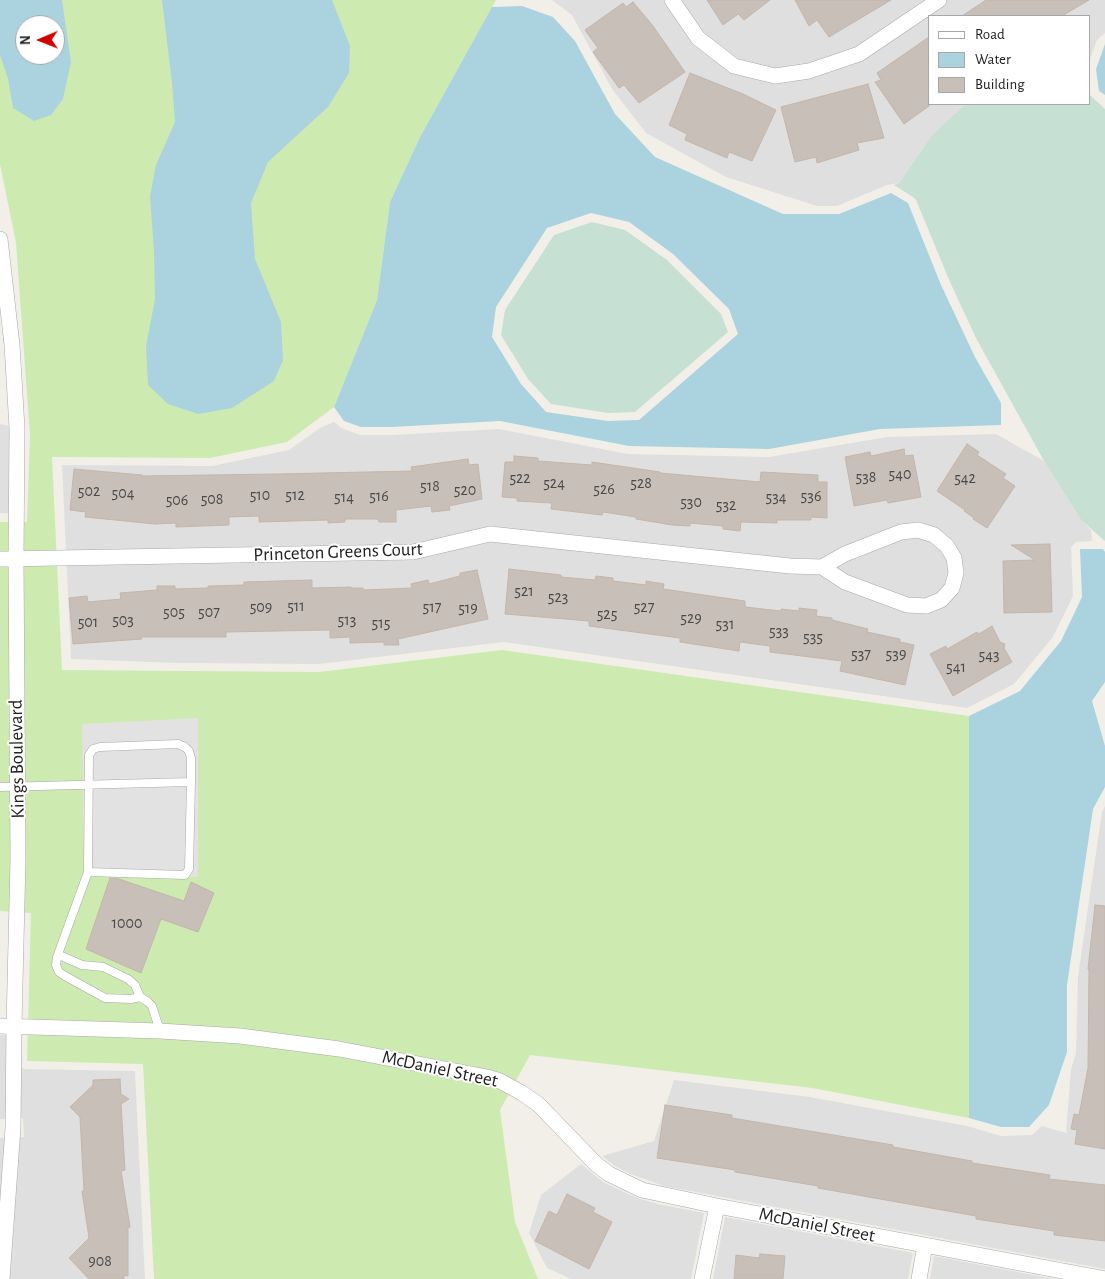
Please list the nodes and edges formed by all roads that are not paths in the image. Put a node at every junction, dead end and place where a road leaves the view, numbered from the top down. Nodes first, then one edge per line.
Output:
1 (672, 0) edge
2 (939, 0) edge
3 (1, 247) edge
4 (0, 558) edge
5 (16, 558) junction
6 (822, 567) junction
7 (191, 782) junction
8 (89, 784) junction
9 (17, 786) junction
10 (0, 787) edge
11 (88, 872) junction
12 (58, 955) junction
13 (140, 997) junction
14 (7, 1026) edge
15 (160, 1031) junction
16 (7, 1128) edge
17 (716, 1206) junction
18 (925, 1245) junction
19 (2, 1279) edge
20 (702, 1279) edge
21 (919, 1279) edge
22 (1105, 1279) edge

1 - 2 street
3 - 5 street, Kings Boulevard
4 - 5 street, Princeton Greens Court
5 - 6 street, Princeton Greens Court
5 - 9 street, Kings Boulevard
6 - 6 street
7 - 8 lane
7 - 8 lane
7 - 11 lane
8 - 9 lane
8 - 11 lane
9 - 10 lane
9 - 14 street, Kings Boulevard
11 - 12 lane
12 - 13 lane
12 - 13 lane
13 - 15 lane
14 - 15 street, McDaniel Street
14 - 16 street, Kings Boulevard
15 - 17 street, McDaniel Street
16 - 19 street, Kings Boulevard
17 - 18 street, McDaniel Street
17 - 20 street
18 - 21 street
18 - 22 street, McDaniel Street

